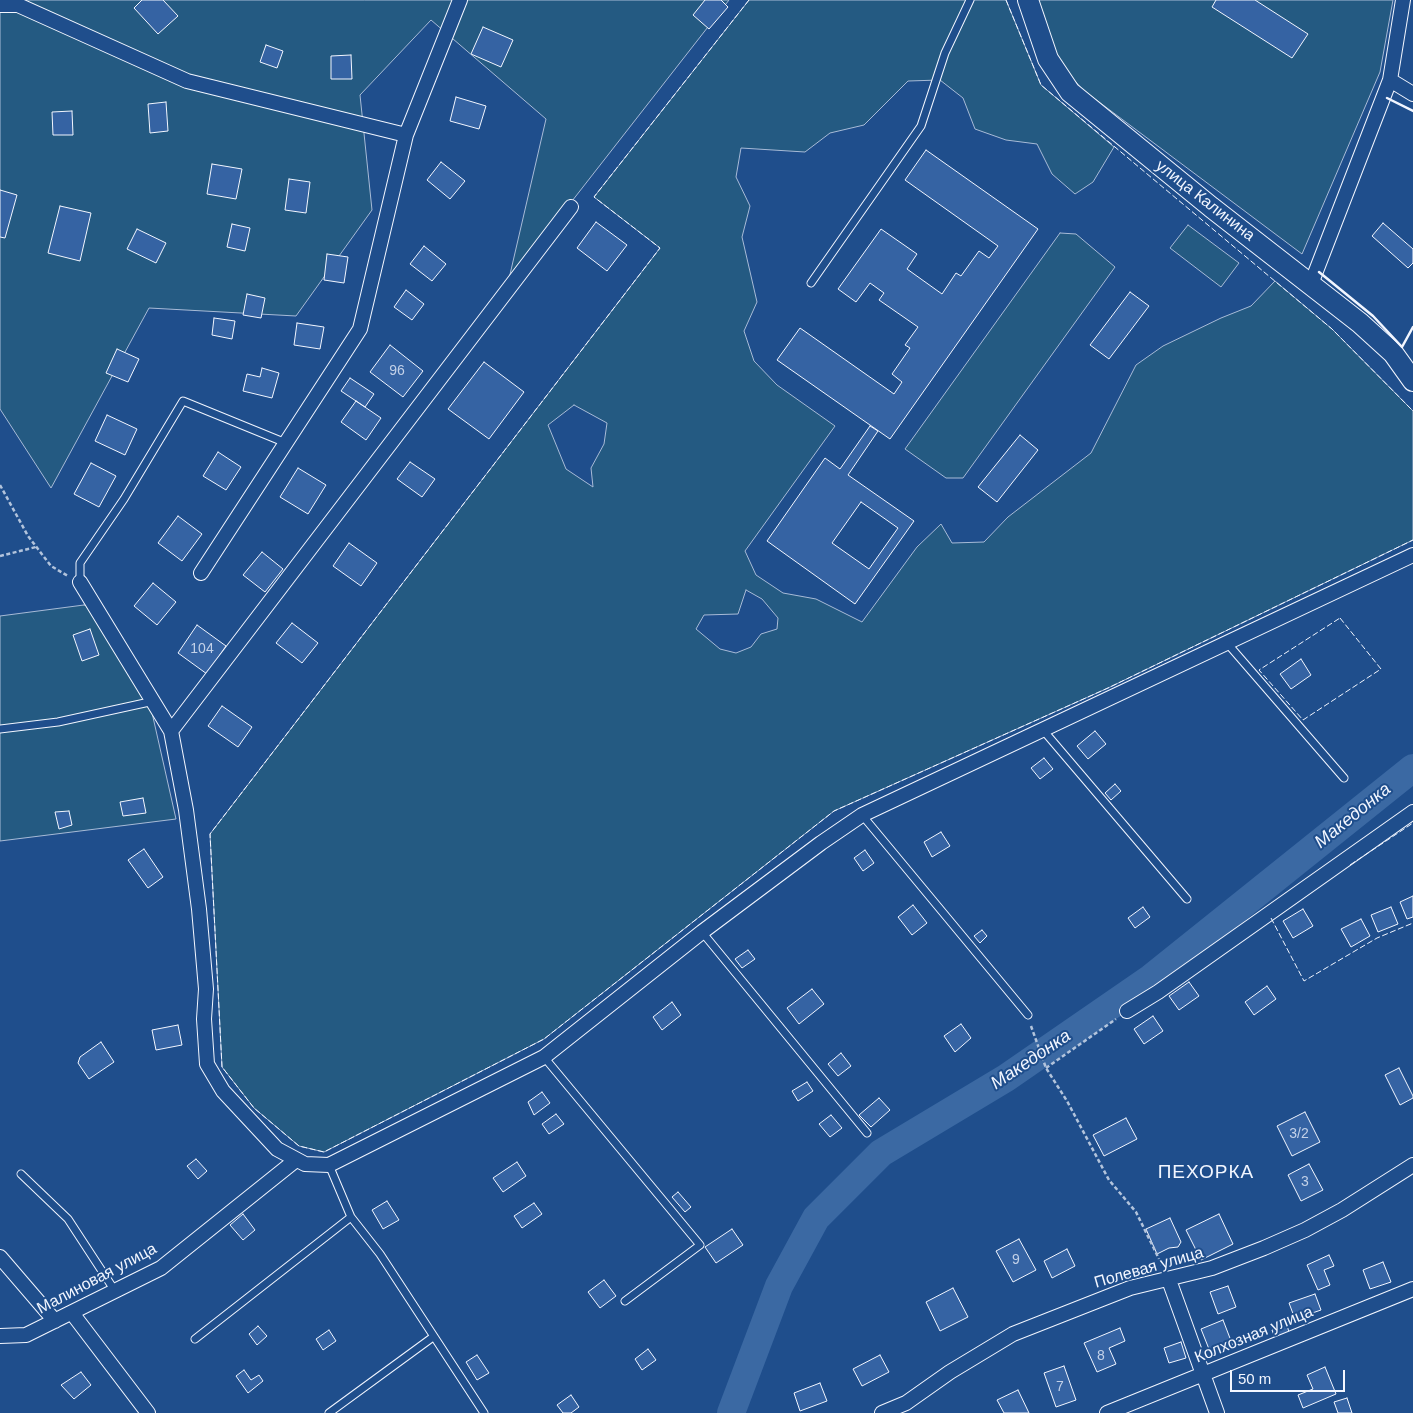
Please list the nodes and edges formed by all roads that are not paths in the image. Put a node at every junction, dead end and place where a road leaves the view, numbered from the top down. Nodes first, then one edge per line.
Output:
1 (460, 0) edge
2 (970, 0) edge
3 (1028, 0) edge
4 (1403, 0) edge
5 (0, 5) edge
6 (1390, 80) junction
7 (1413, 94) edge
8 (406, 135) junction
9 (571, 207) dead end
10 (811, 283) dead end
11 (1311, 284) junction
12 (1413, 381) edge
13 (286, 443) junction
14 (1413, 555) edge
15 (201, 573) dead end
16 (80, 582) joint
17 (1226, 643) junction
18 (154, 700) junction
19 (0, 729) edge
20 (1043, 730) junction
21 (171, 731) junction
22 (1344, 778) dead end
23 (1413, 812) edge
24 (862, 815) junction
25 (1187, 899) dead end
26 (702, 932) junction
27 (1127, 1012) road end
28 (1028, 1015) dead end
29 (544, 1057) junction
30 (866, 1133) dead end
31 (296, 1160) junction
32 (1413, 1164) edge
33 (329, 1165) junction
34 (21, 1174) dead end
35 (351, 1217) junction
36 (0, 1257) edge
37 (1170, 1280) junction
38 (1413, 1288) edge
39 (115, 1291) junction
40 (625, 1301) dead end
41 (72, 1313) junction
42 (55, 1321) junction
43 (0, 1336) edge
44 (433, 1337) junction
45 (195, 1339) dead end
46 (1201, 1375) junction
47 (908, 1408) edge
48 (148, 1413) edge
49 (329, 1413) edge
50 (484, 1413) edge
51 (882, 1413) edge
52 (1107, 1413) edge
53 (1216, 1413) edge

1 - 8 street
2 - 10 lane
3 - 11 main road, улица Калинина
4 - 6 street
5 - 8 street
6 - 7 street
6 - 11 street
8 - 13 street
9 - 21 street
11 - 12 main road, улица Калинина
13 - 15 street
13 - 16 lane
14 - 17 street
16 - 18 street
17 - 20 street
17 - 22 lane
18 - 19 lane
18 - 21 street
20 - 24 street
20 - 25 lane
21 - 31 street
23 - 27 street
24 - 26 street
24 - 28 lane
26 - 29 street
26 - 30 lane
29 - 33 street
29 - 40 lane
31 - 33 street
31 - 39 street, Малиновая улица
32 - 37 street, Полевая улица
33 - 35 lane
34 - 39 lane
35 - 44 lane
35 - 45 lane
36 - 42 street
37 - 46 street
37 - 47 street, Полевая улица
38 - 46 street, Колхозная улица
39 - 41 street, Малиновая улица
41 - 42 street, Малиновая улица
41 - 48 street
42 - 43 street, Малиновая улица
44 - 49 lane
44 - 50 lane
46 - 52 street, Колхозная улица
46 - 53 street
47 - 51 street, Полевая улица

